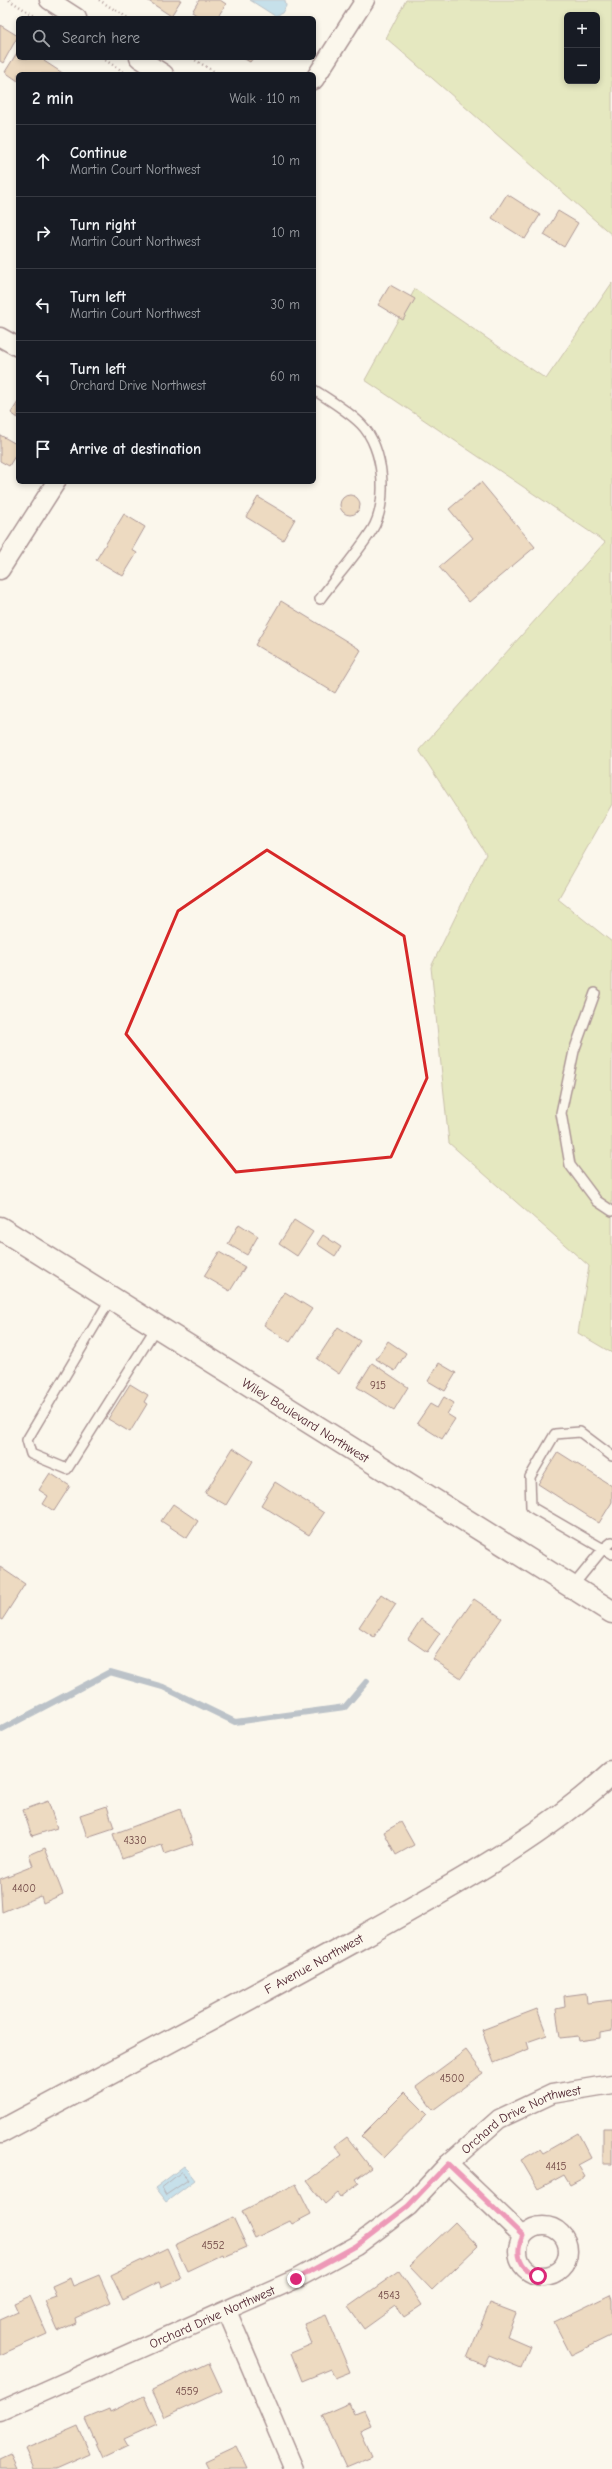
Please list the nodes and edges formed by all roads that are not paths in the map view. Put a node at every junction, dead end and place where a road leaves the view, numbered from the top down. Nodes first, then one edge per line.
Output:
1 (49, 0) edge
2 (365, 0) edge
3 (74, 16) edge
4 (142, 60) edge
5 (161, 72) edge
6 (316, 77) edge
7 (0, 337) edge
8 (16, 346) edge
9 (316, 391) edge
10 (55, 484) edge
11 (0, 570) edge
12 (320, 599) dead end
13 (595, 993) dead end
14 (612, 1211) edge
15 (0, 1228) edge
16 (111, 1298) junction
17 (157, 1326) junction
18 (612, 1456) edge
19 (612, 1542) edge
20 (603, 1548) junction
21 (612, 1554) edge
22 (572, 1587) junction
23 (612, 1612) edge
24 (612, 1772) edge
25 (612, 2084) edge
26 (0, 2132) edge
27 (448, 2164) junction
28 (523, 2236) dead end
29 (228, 2311) junction
30 (0, 2411) edge
31 (294, 2469) edge

1 - 3 street
2 - 6 street
4 - 5 street
7 - 8 street
9 - 12 lane
10 - 11 street
13 - 14 lane
15 - 16 street, Wiley Boulevard Northwest
16 - 17 street, Wiley Boulevard Northwest
16 - 17 lane
17 - 22 street, Wiley Boulevard Northwest
18 - 20 lane
19 - 20 lane
20 - 21 lane
20 - 22 lane
22 - 23 street, Wiley Boulevard Northwest
24 - 26 street, F Avenue Northwest
25 - 27 street, Orchard Drive Northwest
27 - 28 street
27 - 29 street, Orchard Drive Northwest
29 - 30 street, Orchard Drive Northwest
29 - 31 street

